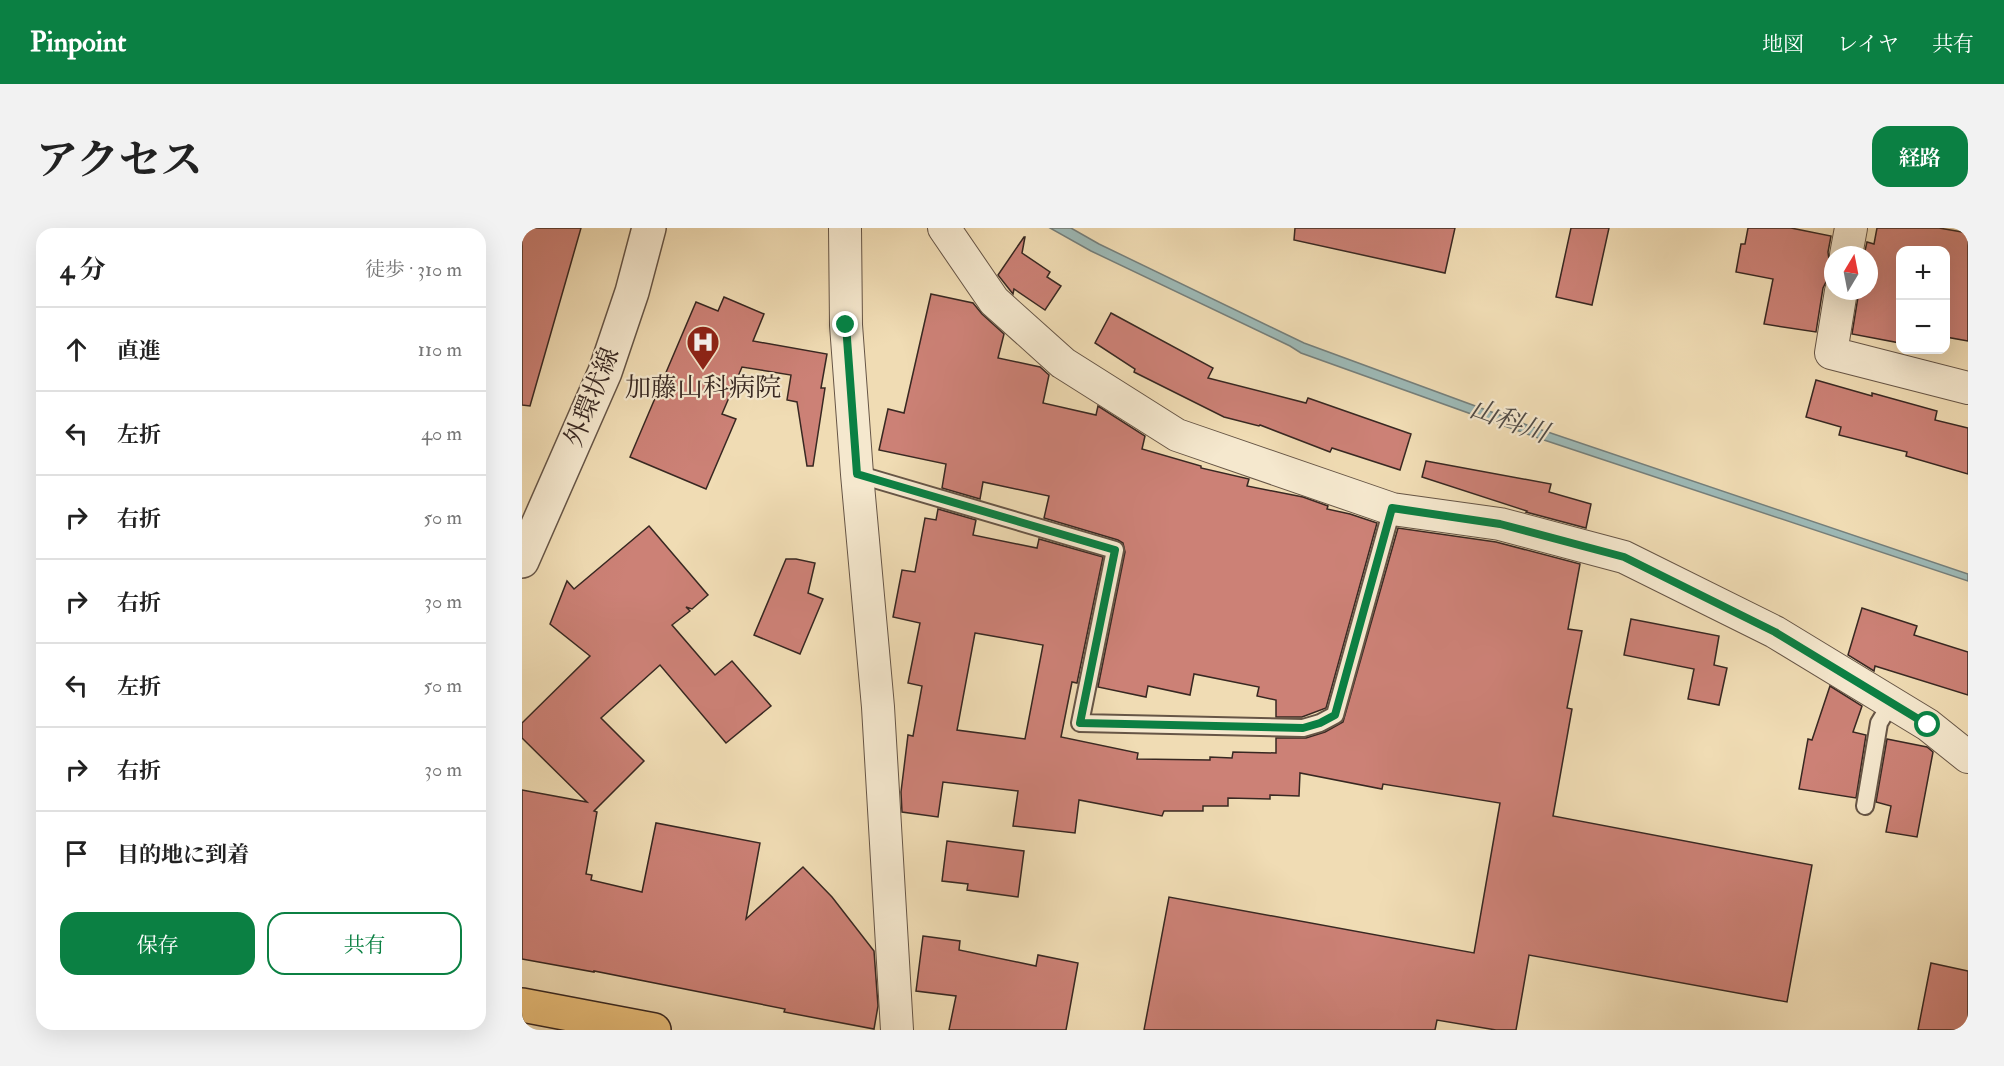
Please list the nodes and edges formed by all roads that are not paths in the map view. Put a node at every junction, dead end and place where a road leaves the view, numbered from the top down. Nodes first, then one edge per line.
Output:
1 (649, 228) edge
2 (844, 228) edge
3 (944, 228) edge
4 (1851, 228) edge
5 (1848, 246) edge
6 (1840, 300) edge
7 (1968, 388) edge
8 (857, 474) junction
9 (1392, 508) junction
10 (522, 561) edge
11 (1891, 703) junction
12 (1968, 757) edge
13 (1865, 806) dead end
14 (522, 1005) edge
15 (654, 1030) edge
16 (897, 1030) edge

1 - 10 street, 外環状線
2 - 8 street
3 - 9 street
4 - 5 street
6 - 7 street
8 - 9 lane
8 - 16 street
9 - 11 street
11 - 12 street
11 - 13 lane
14 - 15 highway

